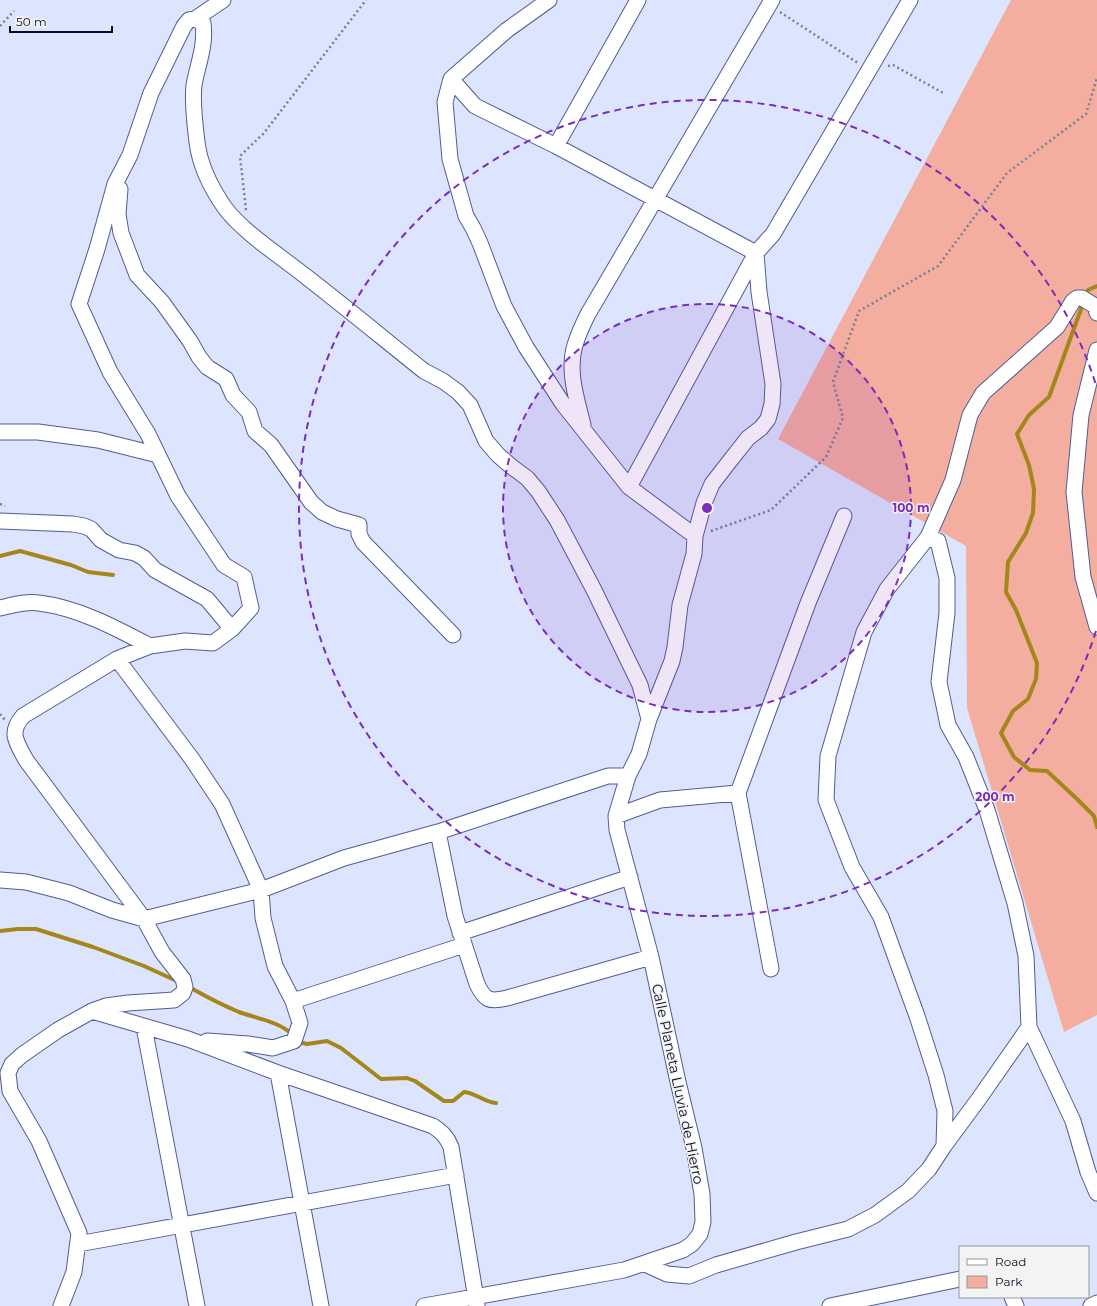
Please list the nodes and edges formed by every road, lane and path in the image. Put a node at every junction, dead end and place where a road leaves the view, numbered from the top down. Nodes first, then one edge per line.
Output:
1 (223, 0) edge
2 (366, 0) edge
3 (549, 0) edge
4 (638, 0) edge
5 (910, 0) edge
6 (771, 3) edge
7 (14, 11) dead end
8 (195, 19) junction
9 (0, 26) edge
10 (869, 70) junction
11 (1097, 78) edge
12 (451, 79) junction
13 (945, 94) dead end
14 (556, 146) junction
15 (125, 164) junction
16 (656, 199) junction
17 (248, 231) junction
18 (756, 253) junction
19 (1097, 313) edge
20 (1097, 350) edge
21 (585, 430) junction
22 (0, 432) edge
23 (158, 455) junction
24 (629, 487) junction
25 (844, 516) dead end
26 (0, 521) edge
27 (695, 536) junction
28 (928, 537) junction
29 (0, 608) edge
30 (1097, 627) edge
31 (232, 629) junction
32 (453, 635) dead end
33 (150, 646) junction
34 (118, 659) junction
35 (649, 719) junction
36 (628, 776) junction
37 (738, 793) junction
38 (616, 816) junction
39 (438, 832) junction
40 (630, 877) junction
41 (0, 880) edge
42 (261, 890) junction
43 (144, 919) junction
44 (462, 939) junction
45 (651, 957) junction
46 (771, 969) dead end
47 (293, 1001) junction
48 (92, 1011) junction
49 (144, 1027) junction
50 (1029, 1027) junction
51 (188, 1039) junction
52 (278, 1073) junction
53 (944, 1146) junction
54 (456, 1175) junction
55 (1097, 1193) edge
56 (302, 1203) junction
57 (182, 1226) junction
58 (78, 1244) junction
59 (645, 1264) junction
60 (959, 1279) edge
61 (476, 1301) edge
62 (1097, 1303) edge
63 (61, 1306) edge
64 (197, 1306) edge
65 (321, 1306) edge
66 (424, 1306) edge
67 (830, 1306) edge
68 (1091, 1306) edge

1 - 8 street
2 - 17 path
3 - 12 street
4 - 14 street
5 - 10 street
6 - 10 path
6 - 16 street
7 - 9 path
8 - 15 street
8 - 17 street
10 - 13 path
10 - 18 street
11 - 27 path
12 - 14 street
12 - 21 street
14 - 16 street
15 - 23 street
15 - 32 street
16 - 18 street
16 - 21 street
17 - 35 street
18 - 24 street
18 - 27 street
19 - 28 street
20 - 30 street
21 - 24 street
22 - 23 street
23 - 31 street
24 - 27 street
25 - 37 street
26 - 31 street
27 - 35 street
28 - 50 street
28 - 53 street
29 - 33 street
31 - 33 street
33 - 34 street
34 - 42 street
34 - 43 street
35 - 36 street
36 - 38 street
36 - 39 street
37 - 38 street
37 - 46 street
38 - 40 street, Calle Planeta Lluvia de Hierro
39 - 42 street
39 - 44 street
40 - 44 street
40 - 45 street, Calle Planeta Lluvia de Hierro
41 - 43 street
42 - 43 street
42 - 47 street
43 - 48 street
44 - 45 street
44 - 47 street
45 - 59 street, Calle Planeta Lluvia de Hierro
47 - 51 street
48 - 49 street
48 - 58 street
49 - 51 street
49 - 57 street
50 - 53 street
50 - 55 street
51 - 52 street
52 - 54 street
52 - 56 street
53 - 59 street
54 - 56 street
54 - 61 street
56 - 57 street
56 - 65 street
57 - 58 street
57 - 64 street
58 - 63 street
59 - 61 street, Calle Planeta Lluvia de Hierro
60 - 67 street
61 - 66 street, Calle Planeta Lluvia de Hierro
62 - 68 street

